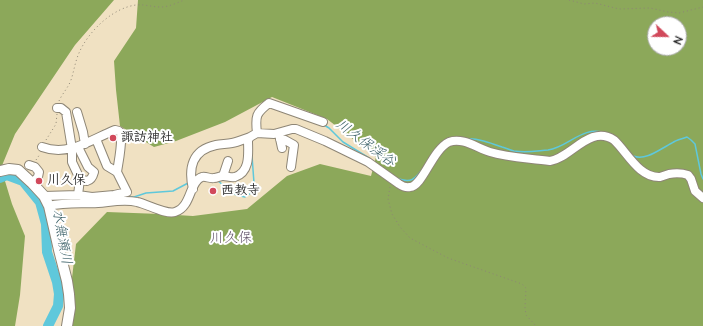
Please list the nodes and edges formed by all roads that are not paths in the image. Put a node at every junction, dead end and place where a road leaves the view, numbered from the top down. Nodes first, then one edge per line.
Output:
1 (57, 108) road end
2 (77, 112) dead end
3 (323, 122) dead end
4 (254, 135) junction
5 (279, 136) junction
6 (96, 139) junction
7 (42, 147) road end
8 (79, 147) junction
9 (282, 148) dead end
10 (228, 162) dead end
11 (29, 165) road end
12 (291, 167) dead end
13 (0, 171) edge
14 (117, 172) junction
15 (223, 176) junction
16 (80, 179) junction
17 (32, 183) junction
18 (192, 189) junction
19 (78, 195) junction
20 (703, 198) edge
21 (92, 200) junction
22 (47, 201) junction
23 (67, 326) edge

1 - 8 street
2 - 8 street
3 - 4 street
4 - 5 street
4 - 15 street
4 - 18 street
5 - 9 street
5 - 12 street
5 - 20 street
6 - 8 street
6 - 14 street
6 - 14 street
7 - 8 street
8 - 16 street
8 - 16 street
10 - 15 street
11 - 17 street
13 - 17 main road
14 - 21 street
15 - 18 street
16 - 19 street
17 - 22 main road
18 - 21 street
19 - 21 street
19 - 22 street
21 - 22 street
22 - 23 main road

